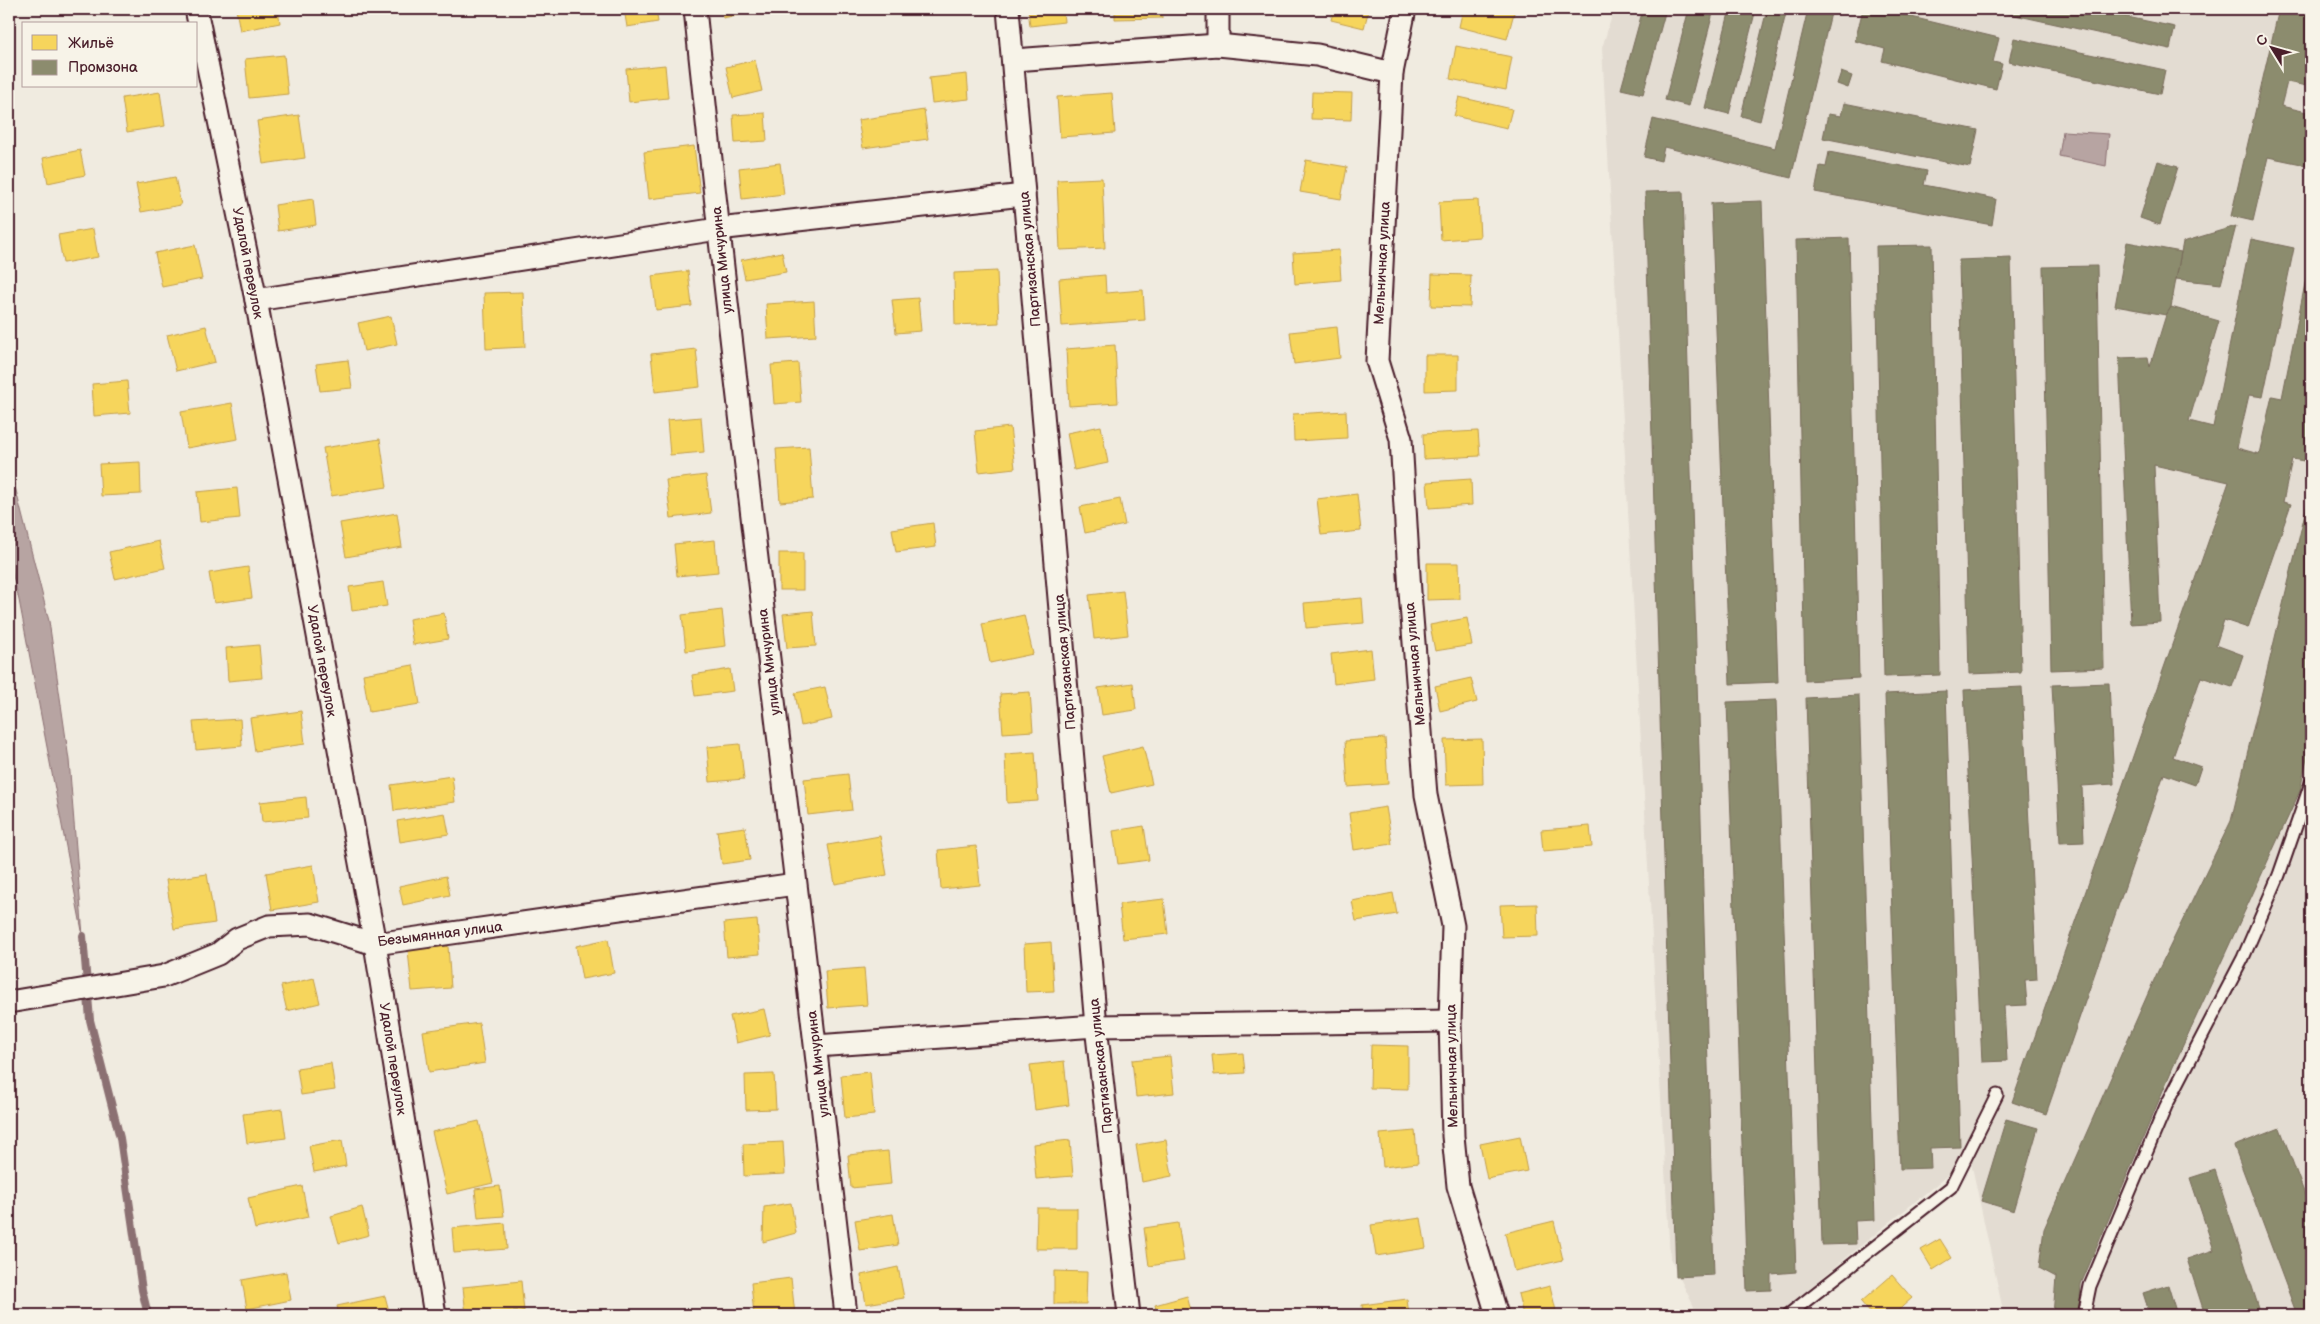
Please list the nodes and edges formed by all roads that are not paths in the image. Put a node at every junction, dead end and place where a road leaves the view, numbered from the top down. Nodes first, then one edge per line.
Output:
1 (196, 9) edge
2 (695, 9) edge
3 (1008, 9) edge
4 (1218, 9) edge
5 (1405, 9) edge
6 (1218, 45) junction
7 (1014, 60) junction
8 (1392, 73) junction
9 (1024, 195) junction
10 (718, 229) junction
11 (256, 300) junction
12 (2311, 783) edge
13 (795, 884) junction
14 (375, 944) junction
15 (9, 1002) edge
16 (1450, 1021) junction
17 (1096, 1026) junction
18 (816, 1046) junction
19 (1998, 1095) dead end
20 (435, 1315) edge
21 (846, 1315) edge
22 (1129, 1315) edge
23 (1497, 1315) edge
24 (1788, 1315) edge
25 (2084, 1315) edge

1 - 11 street, Удалой переулок
2 - 10 street, улица Мичурина
3 - 7 street, Партизанская улица
4 - 6 street
5 - 8 street, Мельничная улица
6 - 7 street
6 - 8 street
7 - 9 street, Партизанская улица
8 - 16 street, Мельничная улица
9 - 10 street
9 - 17 street, Партизанская улица
10 - 11 street
10 - 13 street, улица Мичурина
11 - 14 street, Удалой переулок
12 - 25 lane
13 - 14 street, Безымянная улица
13 - 18 street, улица Мичурина
14 - 15 street, Безымянная улица
14 - 20 street, Удалой переулок
16 - 17 street
16 - 23 street, Мельничная улица
17 - 18 street
17 - 22 street, Партизанская улица
18 - 21 street, улица Мичурина
19 - 24 lane

